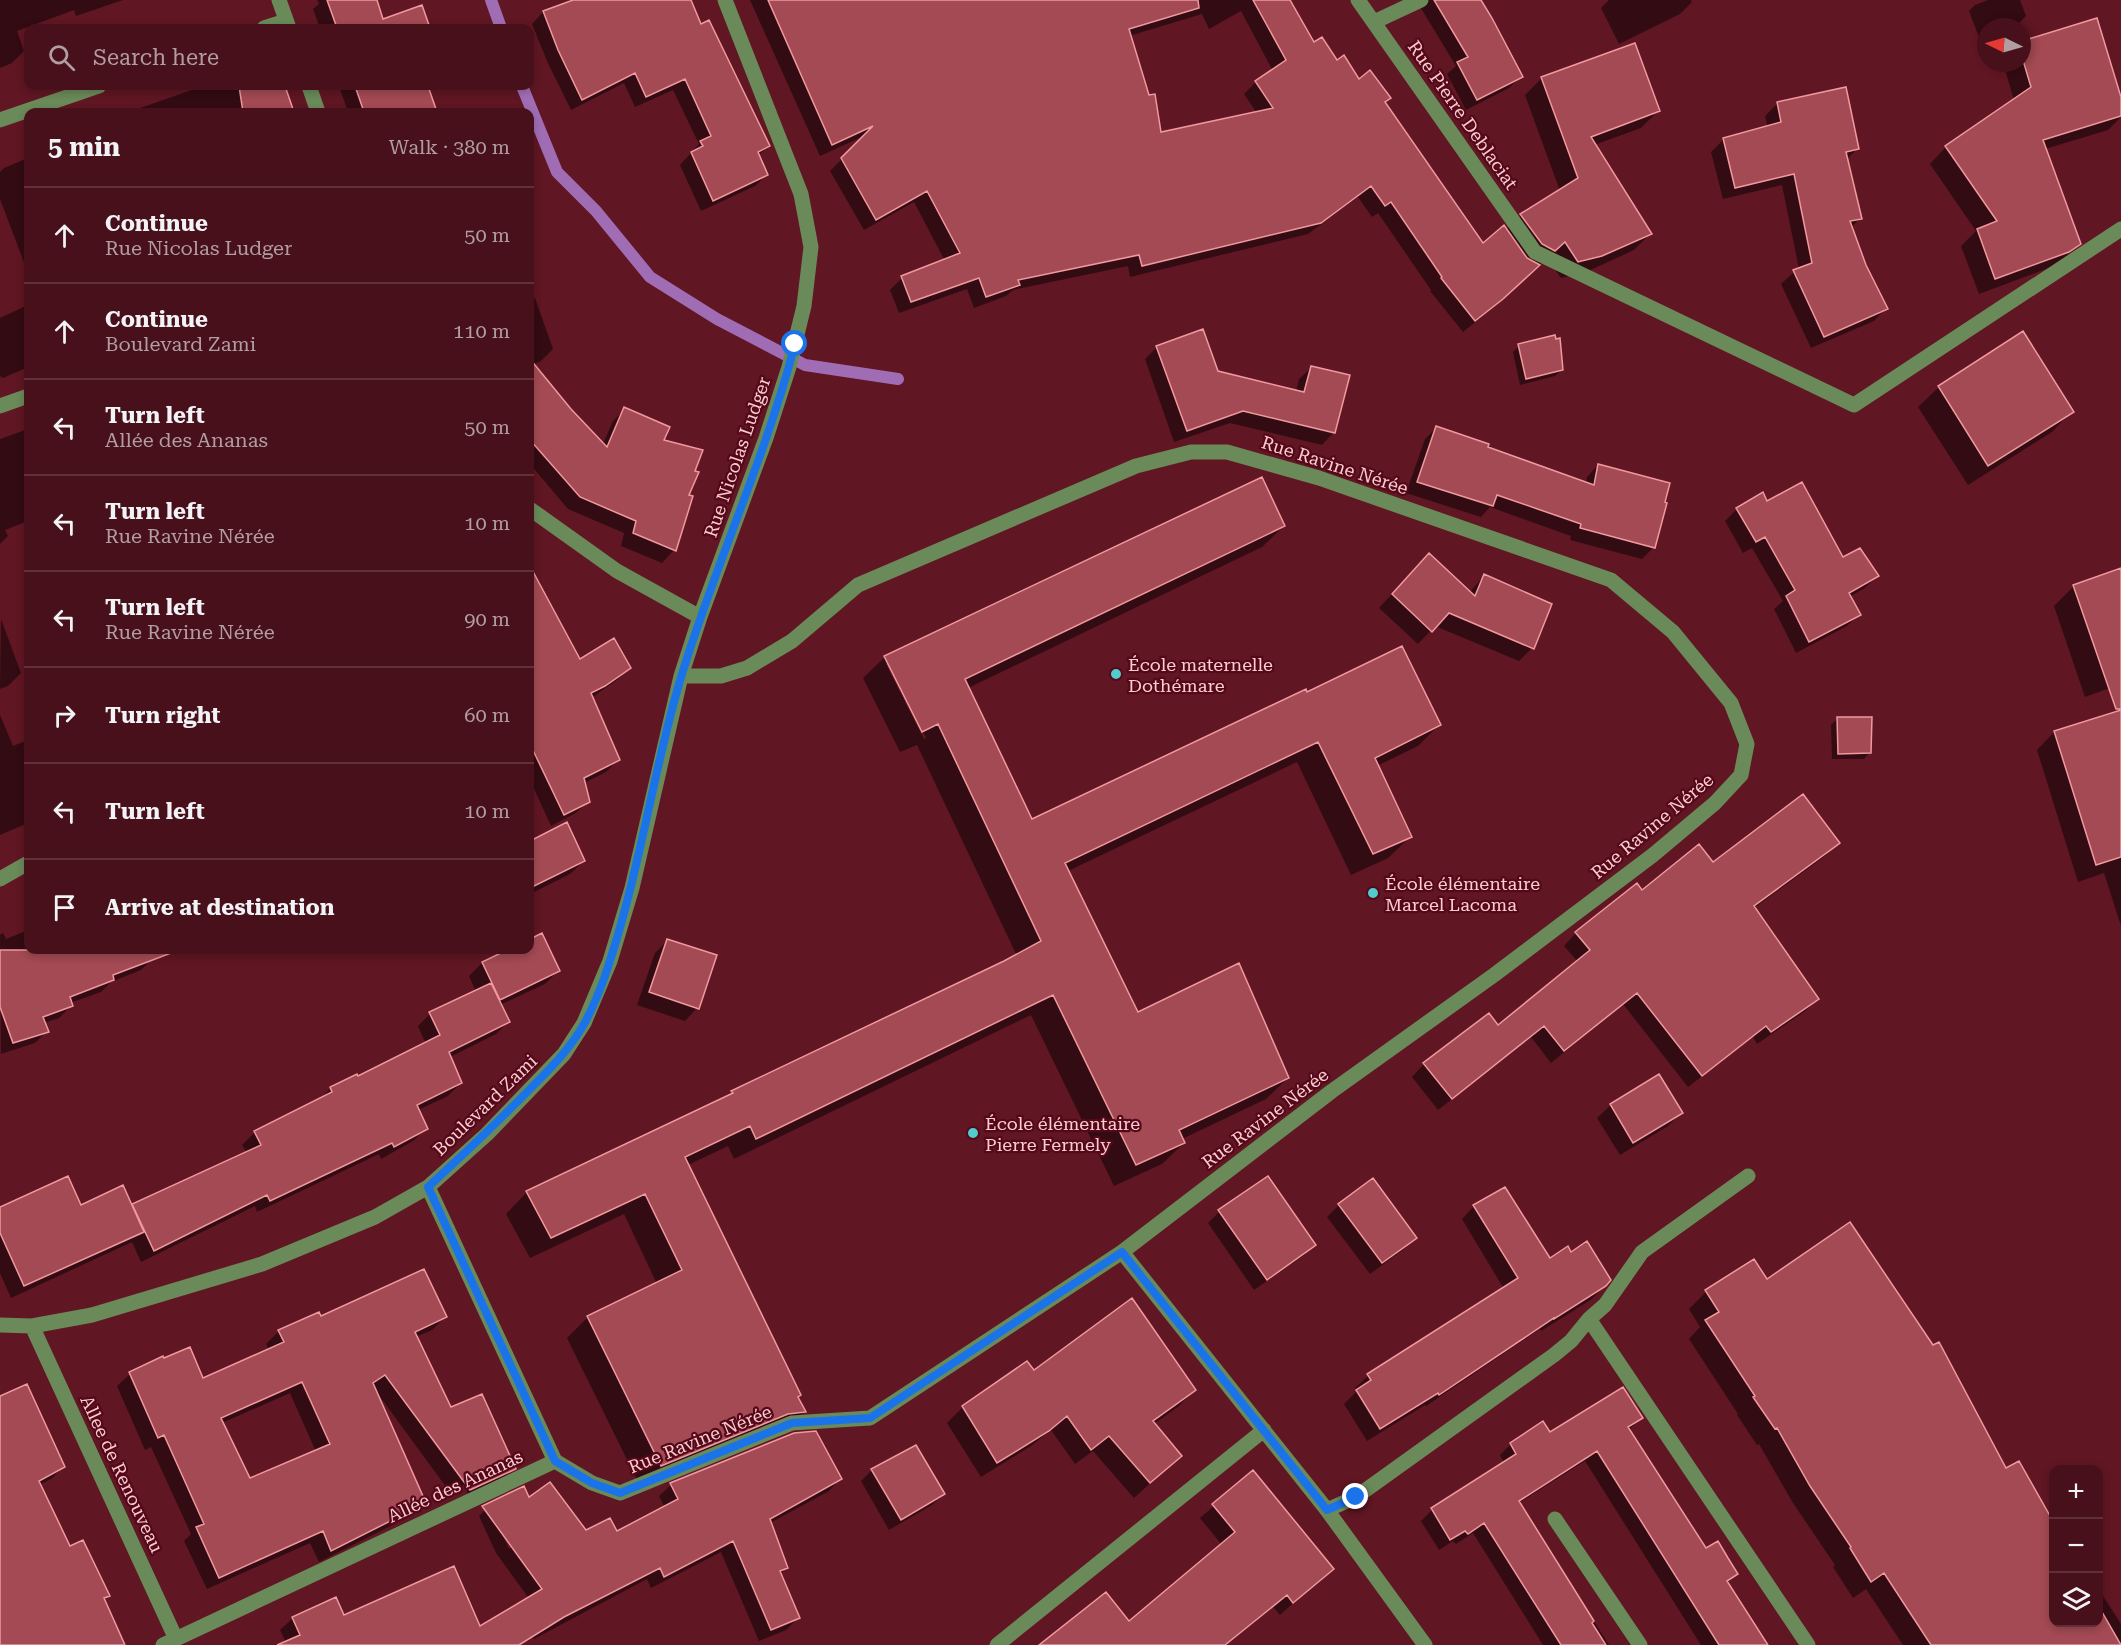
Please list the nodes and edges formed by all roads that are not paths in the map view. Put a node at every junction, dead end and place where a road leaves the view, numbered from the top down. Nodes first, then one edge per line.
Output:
1 (279, 0) edge
2 (725, 0) edge
3 (1358, 0) edge
4 (1421, 0) edge
5 (1374, 22) junction
6 (287, 24) edge
7 (87, 90) edge
8 (310, 90) edge
9 (35, 108) edge
10 (317, 108) edge
11 (24, 112) edge
12 (0, 120) edge
13 (2121, 229) edge
14 (24, 397) edge
15 (0, 406) edge
16 (534, 512) edge
17 (700, 617) junction
18 (681, 676) junction
19 (24, 865) edge
20 (0, 879) edge
21 (1748, 1176) dead end
22 (428, 1187) junction
23 (1122, 1252) junction
24 (1589, 1319) junction
25 (0, 1325) edge
26 (32, 1326) junction
27 (1264, 1430) junction
28 (555, 1461) junction
29 (1327, 1510) junction
30 (1555, 1519) dead end
31 (170, 1642) edge
32 (997, 1645) edge
33 (1425, 1645) edge
34 (1640, 1645) edge
35 (1808, 1645) edge

1 - 6 street
2 - 17 street, Rue Nicolas Ludger
3 - 5 street, Rue Pierre Deblaciat
4 - 5 street
5 - 13 street, Rue Pierre Deblaciat
7 - 9 street
8 - 10 street
11 - 12 street
14 - 15 street
16 - 17 street
17 - 18 street, Boulevard Zami
18 - 22 street, Boulevard Zami
18 - 23 street, Rue Ravine Nérée
19 - 20 street
21 - 24 street
22 - 26 street, Boulevard Zami
22 - 28 street
23 - 27 street
23 - 28 street, Rue Ravine Nérée
24 - 29 street
24 - 35 street
25 - 26 street, Boulevard Zami
26 - 31 street, Allee de Renouveau
27 - 29 street
27 - 32 street
28 - 31 street, Allée des Ananas
29 - 33 street
30 - 34 street

